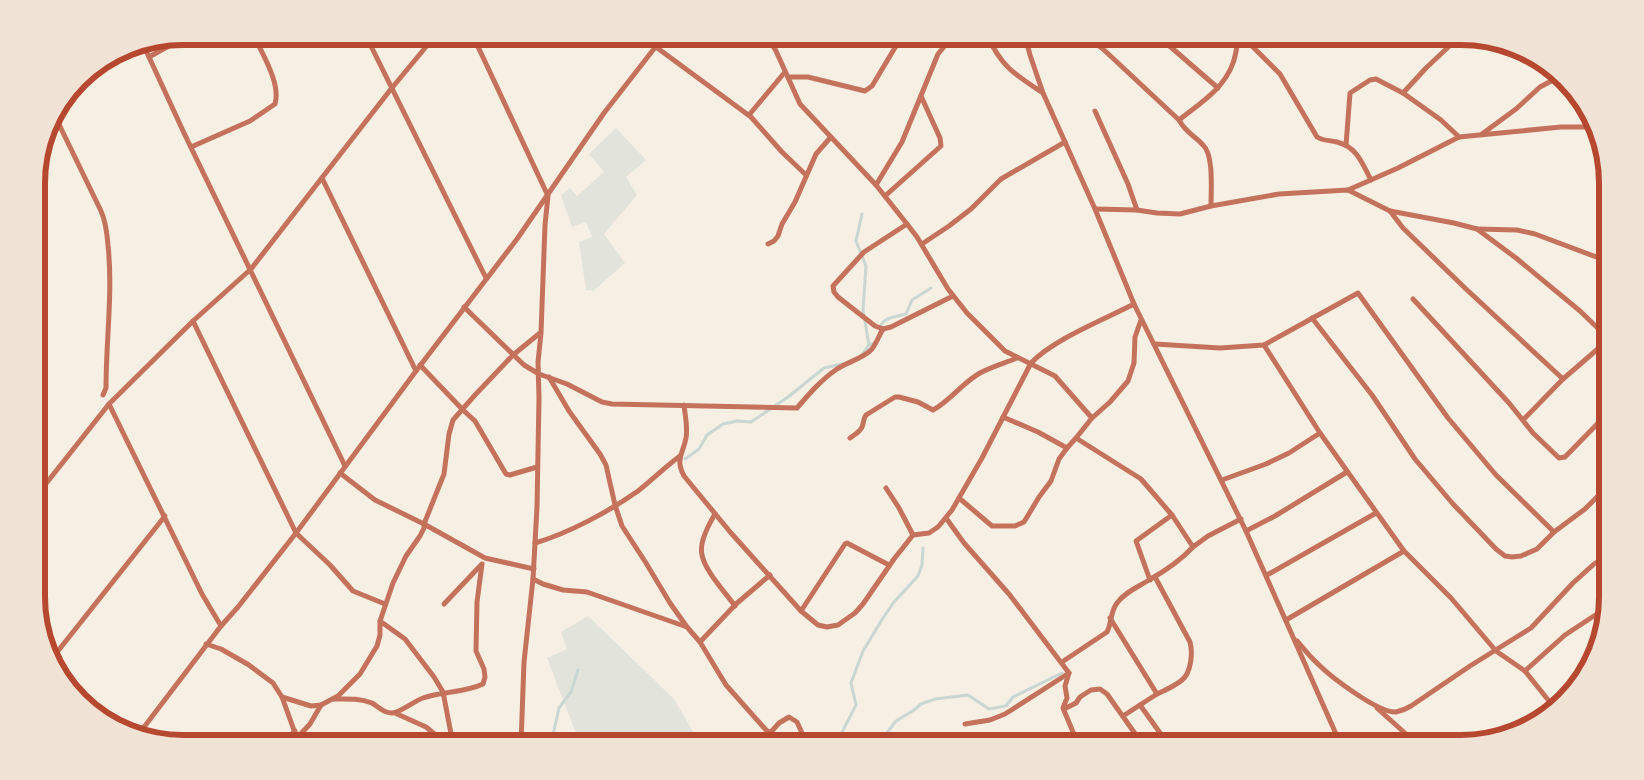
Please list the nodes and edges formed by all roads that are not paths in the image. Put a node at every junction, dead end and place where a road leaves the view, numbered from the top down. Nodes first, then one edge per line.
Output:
1 (258, 45) edge
2 (370, 45) edge
3 (428, 45) edge
4 (477, 45) edge
5 (772, 45) edge
6 (897, 45) edge
7 (946, 45) edge
8 (993, 45) edge
9 (1027, 45) edge
10 (1098, 45) edge
11 (1168, 45) edge
12 (1238, 45) edge
13 (1249, 45) edge
14 (1450, 45) edge
15 (169, 46) edge
16 (656, 47) joint
17 (146, 50) edge
18 (149, 57) junction
19 (785, 72) junction
20 (788, 78) junction
21 (1553, 80) edge
22 (1218, 88) junction
23 (391, 89) junction
24 (1043, 93) junction
25 (1403, 93) junction
26 (920, 96) junction
27 (1095, 111) dead end
28 (748, 115) junction
29 (1179, 120) junction
30 (59, 123) edge
31 (1587, 127) edge
32 (1481, 134) junction
33 (1459, 137) junction
34 (830, 138) junction
35 (1065, 142) junction
36 (1346, 145) junction
37 (191, 147) junction
38 (806, 175) junction
39 (322, 178) junction
40 (1371, 180) junction
41 (876, 185) junction
42 (1348, 190) junction
43 (548, 196) junction
44 (885, 196) junction
45 (1211, 206) junction
46 (1095, 208) junction
47 (1137, 210) junction
48 (1390, 211) junction
49 (908, 224) junction
50 (1477, 229) junction
51 (768, 244) dead end
52 (922, 244) junction
53 (1599, 258) edge
54 (251, 269) junction
55 (486, 278) junction
56 (954, 296) junction
57 (1413, 299) dead end
58 (1134, 304) junction
59 (464, 307) junction
60 (1312, 318) junction
61 (1141, 320) junction
62 (193, 321) junction
63 (883, 329) junction
64 (1599, 329) edge
65 (541, 333) junction
66 (1155, 344) junction
67 (1264, 345) junction
68 (1599, 348) edge
69 (513, 356) junction
70 (1017, 358) junction
71 (1031, 363) junction
72 (420, 365) junction
73 (416, 371) junction
74 (539, 374) junction
75 (549, 377) junction
76 (1564, 379) junction
77 (103, 395) dead end
78 (109, 404) junction
79 (684, 405) junction
80 (463, 410) junction
81 (1003, 417) junction
82 (1092, 418) junction
83 (1523, 420) junction
84 (1599, 422) edge
85 (1320, 433) junction
86 (850, 438) dead end
87 (1076, 438) junction
88 (1067, 448) junction
89 (680, 456) junction
90 (345, 466) junction
91 (537, 467) junction
92 (1347, 472) junction
93 (340, 473) junction
94 (1222, 480) junction
95 (45, 485) edge
96 (886, 488) dead end
97 (1599, 496) edge
98 (959, 498) junction
99 (615, 505) junction
100 (1376, 513) junction
101 (715, 514) junction
102 (1172, 515) junction
103 (165, 516) junction
104 (946, 518) junction
105 (1240, 519) junction
106 (424, 524) junction
107 (1246, 531) junction
108 (1554, 532) junction
109 (296, 533) junction
110 (913, 535) junction
111 (535, 543) junction
112 (1193, 547) junction
113 (1404, 551) junction
114 (485, 558) junction
115 (1599, 561) edge
116 (482, 564) junction
117 (889, 565) junction
118 (534, 569) junction
119 (770, 575) junction
120 (1267, 575) junction
121 (1152, 578) junction
122 (533, 579) junction
123 (385, 604) junction
124 (444, 604) dead end
125 (734, 606) junction
126 (801, 611) junction
127 (1598, 613) edge
128 (1110, 618) junction
129 (1286, 620) junction
130 (380, 621) junction
131 (221, 626) junction
132 (687, 627) junction
133 (1293, 637) junction
134 (700, 642) junction
135 (206, 644) junction
136 (1496, 651) junction
137 (57, 652) edge
138 (1062, 662) junction
139 (1526, 671) junction
140 (1069, 672) junction
141 (443, 692) junction
142 (1157, 694) junction
143 (282, 697) junction
144 (333, 699) junction
145 (1550, 702) edge
146 (321, 705) junction
147 (1140, 705) junction
148 (1375, 706) junction
149 (1064, 709) junction
150 (395, 713) junction
151 (1123, 716) junction
152 (965, 724) dead end
153 (142, 729) edge
154 (295, 731) junction
155 (291, 735) edge
156 (296, 735) edge
157 (302, 735) edge
158 (436, 735) edge
159 (451, 735) edge
160 (521, 735) edge
161 (803, 735) edge
162 (1074, 735) edge
163 (1136, 735) edge
164 (1163, 735) edge
165 (1337, 735) edge
166 (1406, 735) edge

1 - 37 street
2 - 23 street
3 - 23 street
4 - 43 street
5 - 19 street
6 - 20 street
7 - 26 street
8 - 24 street
9 - 24 street
10 - 29 street
11 - 22 street
12 - 22 street
13 - 36 street
14 - 25 street
15 - 18 street
16 - 28 street
16 - 43 street
17 - 18 street
18 - 37 street
19 - 20 street
19 - 28 street
20 - 34 street
21 - 32 street
22 - 29 street
23 - 39 street
23 - 55 street
24 - 35 street
25 - 33 street
25 - 36 street
26 - 41 street
26 - 44 street
27 - 47 street
28 - 38 street
29 - 45 street
30 - 77 street
31 - 32 street
32 - 33 street
33 - 40 street
34 - 38 street
34 - 41 street
35 - 46 street
35 - 52 street
36 - 40 street
37 - 54 street
38 - 51 street
39 - 54 street
39 - 73 street
40 - 42 street
41 - 44 street
42 - 45 street
42 - 48 street
43 - 55 street
43 - 65 street
44 - 49 street
45 - 47 street
46 - 47 street
46 - 58 street
48 - 50 street
48 - 76 street
49 - 52 street
49 - 63 street
50 - 53 street
50 - 64 street
52 - 56 street
54 - 62 street
54 - 90 street
55 - 59 street
56 - 63 street
56 - 70 street
57 - 83 street
58 - 61 street
58 - 71 street
59 - 69 street
59 - 72 street
60 - 67 street
60 - 108 street
60 - 108 street
61 - 66 street
61 - 82 street
62 - 78 street
62 - 109 street
63 - 79 street
65 - 69 street
65 - 74 street
66 - 67 street
66 - 94 street
67 - 85 street
68 - 76 street
69 - 74 street
69 - 80 street
70 - 71 street
70 - 86 street
71 - 81 street
71 - 82 street
72 - 73 street
72 - 80 street
73 - 90 street
74 - 75 street
74 - 91 street
75 - 79 street
75 - 99 street
76 - 83 street
78 - 95 street
78 - 103 street
79 - 89 street
80 - 91 street
80 - 106 street
81 - 88 street
81 - 98 street
82 - 87 street
83 - 84 street
85 - 92 street
85 - 94 street
87 - 88 street
87 - 102 street
88 - 98 street
89 - 99 street
89 - 101 street
90 - 93 street
91 - 111 street
92 - 100 street
92 - 107 street
93 - 106 street
93 - 109 street
94 - 105 street
96 - 110 street
97 - 108 street
98 - 104 street
99 - 111 street
99 - 132 street
100 - 113 street
100 - 120 street
101 - 119 street
101 - 125 street
102 - 112 street
102 - 121 street
103 - 131 street
103 - 137 street
104 - 110 street
104 - 138 street
105 - 107 street
105 - 112 street
106 - 114 street
106 - 123 street
107 - 120 street
109 - 123 street
109 - 131 street
110 - 117 street
111 - 118 street
112 - 121 street
113 - 129 street
113 - 136 street
114 - 116 street
114 - 118 street
115 - 136 street
116 - 124 street
116 - 141 street
117 - 126 street
117 - 126 street
118 - 122 street
119 - 125 street
119 - 126 street
120 - 129 street
121 - 128 street
121 - 142 street
122 - 132 street
122 - 160 street
123 - 130 street
125 - 134 street
127 - 139 street
128 - 138 street
128 - 142 street
129 - 133 street
130 - 141 street
130 - 144 street
131 - 135 street
132 - 134 street
133 - 148 street
133 - 165 street
134 - 161 street
135 - 143 street
135 - 153 street
136 - 139 street
136 - 148 street
138 - 140 street
139 - 145 street
140 - 149 street
140 - 152 street
141 - 150 street
141 - 159 street
142 - 147 street
143 - 146 street
143 - 154 street
144 - 146 street
144 - 150 street
146 - 157 street
147 - 151 street
147 - 164 street
148 - 166 street
149 - 151 street
149 - 162 street
150 - 158 street
151 - 163 street
154 - 155 street
154 - 156 street

